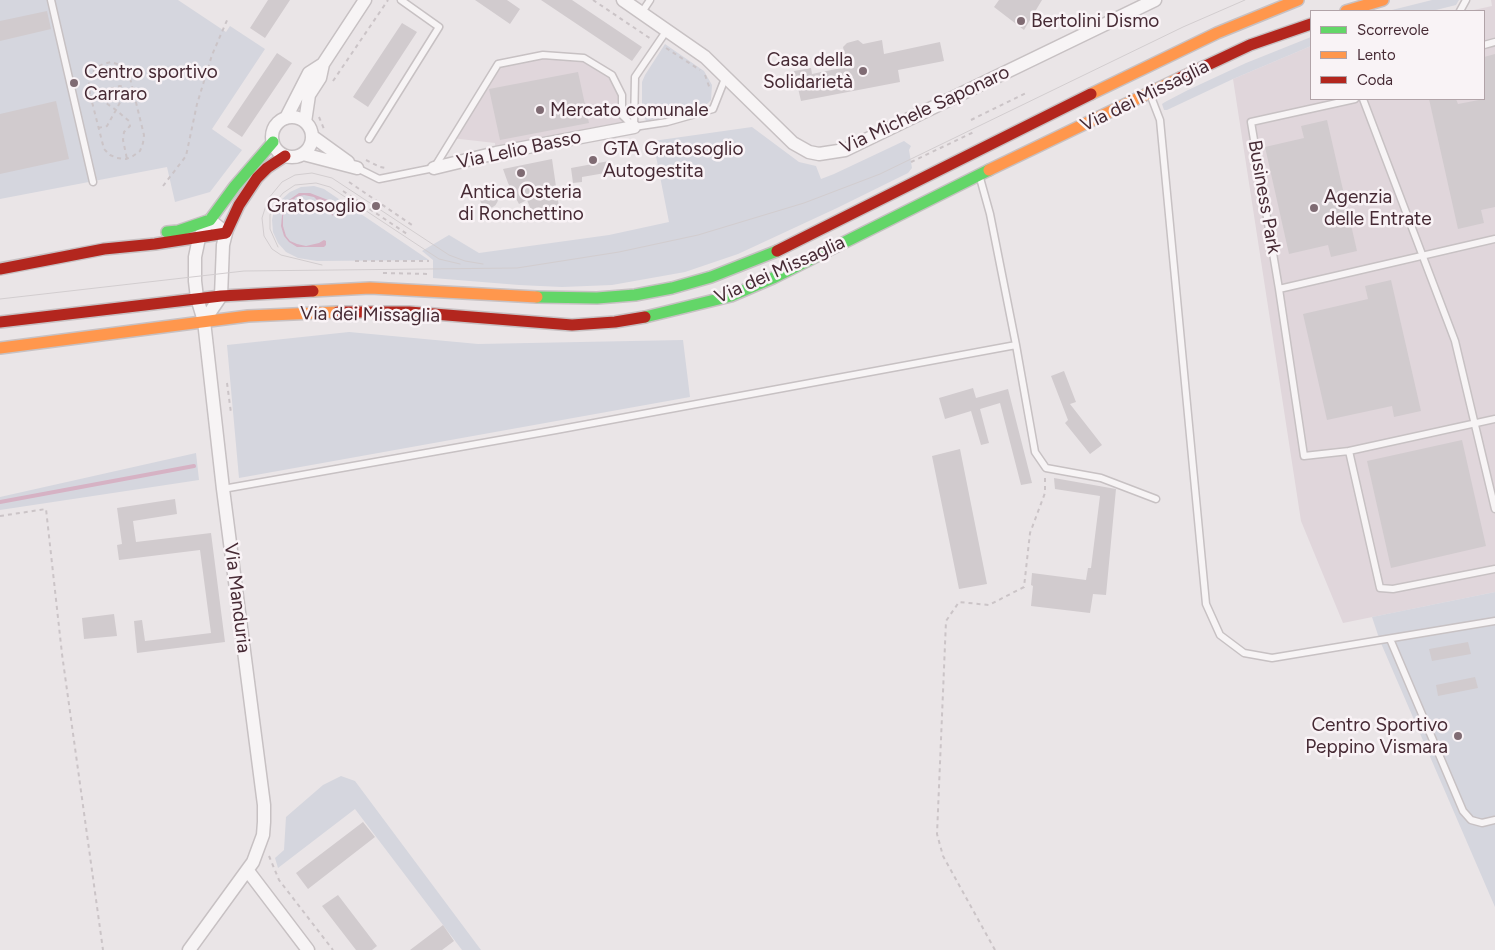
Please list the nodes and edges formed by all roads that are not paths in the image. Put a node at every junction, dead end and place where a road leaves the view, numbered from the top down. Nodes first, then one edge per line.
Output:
1 (51, 0) edge
2 (365, 0) edge
3 (401, 0) edge
4 (623, 0) edge
5 (650, 0) edge
6 (1155, 0) edge
7 (1298, 0) edge
8 (1383, 0) edge
9 (1354, 10) edge
10 (642, 12) junction
11 (1310, 24) edge
12 (668, 30) junction
13 (323, 64) junction
14 (726, 76) junction
15 (1150, 93) junction
16 (1351, 100) edge
17 (1363, 100) edge
18 (286, 118) junction
19 (305, 122) junction
20 (634, 127) junction
21 (312, 136) junction
22 (369, 138) dead end
23 (272, 142) junction
24 (303, 154) junction
25 (284, 156) junction
26 (360, 163) junction
27 (434, 168) junction
28 (980, 175) junction
29 (93, 182) dead end
30 (210, 220) junction
31 (226, 233) junction
32 (199, 238) junction
33 (1495, 239) edge
34 (104, 249) junction
35 (1423, 255) junction
36 (0, 269) edge
37 (1279, 288) junction
38 (221, 296) junction
39 (197, 298) junction
40 (204, 321) junction
41 (0, 322) edge
42 (1016, 345) junction
43 (0, 348) edge
44 (1495, 419) edge
45 (1475, 424) junction
46 (1348, 451) junction
47 (223, 489) junction
48 (1156, 498) dead end
49 (1495, 509) edge
50 (1495, 569) edge
51 (1495, 621) edge
52 (1390, 639) junction
53 (1495, 820) edge
54 (248, 871) junction
55 (189, 950) edge
56 (308, 950) edge

1 - 29 lane
2 - 13 street
3 - 22 lane
4 - 10 street, Via Michele Saponaro
5 - 10 lane
6 - 14 street, Via Michele Saponaro
7 - 38 main road, Via dei Missaglia
8 - 9 main road
10 - 12 street, Via Michele Saponaro
11 - 15 main road, Via dei Missaglia
12 - 14 street, Via Michele Saponaro
12 - 20 lane
13 - 18 street
13 - 19 street
14 - 20 lane, Via Lelio Basso
15 - 28 main road, Via dei Missaglia
15 - 52 lane
16 - 37 lane, Business Park
17 - 35 lane
18 - 19 street
18 - 23 street
19 - 21 street
20 - 27 street, Via Lelio Basso
20 - 27 lane, Via Lelio Basso
21 - 24 street
21 - 26 street, Via Lelio Basso
23 - 25 street
23 - 30 main road
24 - 25 street
24 - 26 street, Via Lelio Basso
25 - 31 main road
26 - 27 lane, Via Lelio Basso
28 - 40 main road, Via dei Missaglia
28 - 42 lane
30 - 31 street
30 - 32 street
30 - 34 main road
31 - 32 main road
31 - 38 street
32 - 34 main road
32 - 39 street
33 - 35 lane
34 - 36 main road
35 - 37 lane
35 - 45 lane
37 - 46 lane, Business Park
38 - 39 main road, Via dei Missaglia
38 - 40 street
39 - 40 street
39 - 41 main road, Via dei Missaglia
40 - 43 main road, Via dei Missaglia
40 - 47 street, Via Manduria
42 - 47 lane
42 - 48 lane
44 - 45 lane, Business Park
45 - 46 lane, Business Park
45 - 49 lane
46 - 50 lane
47 - 54 street, Via Manduria
51 - 52 lane
52 - 53 lane
54 - 55 street, Via Manduria
54 - 56 street

